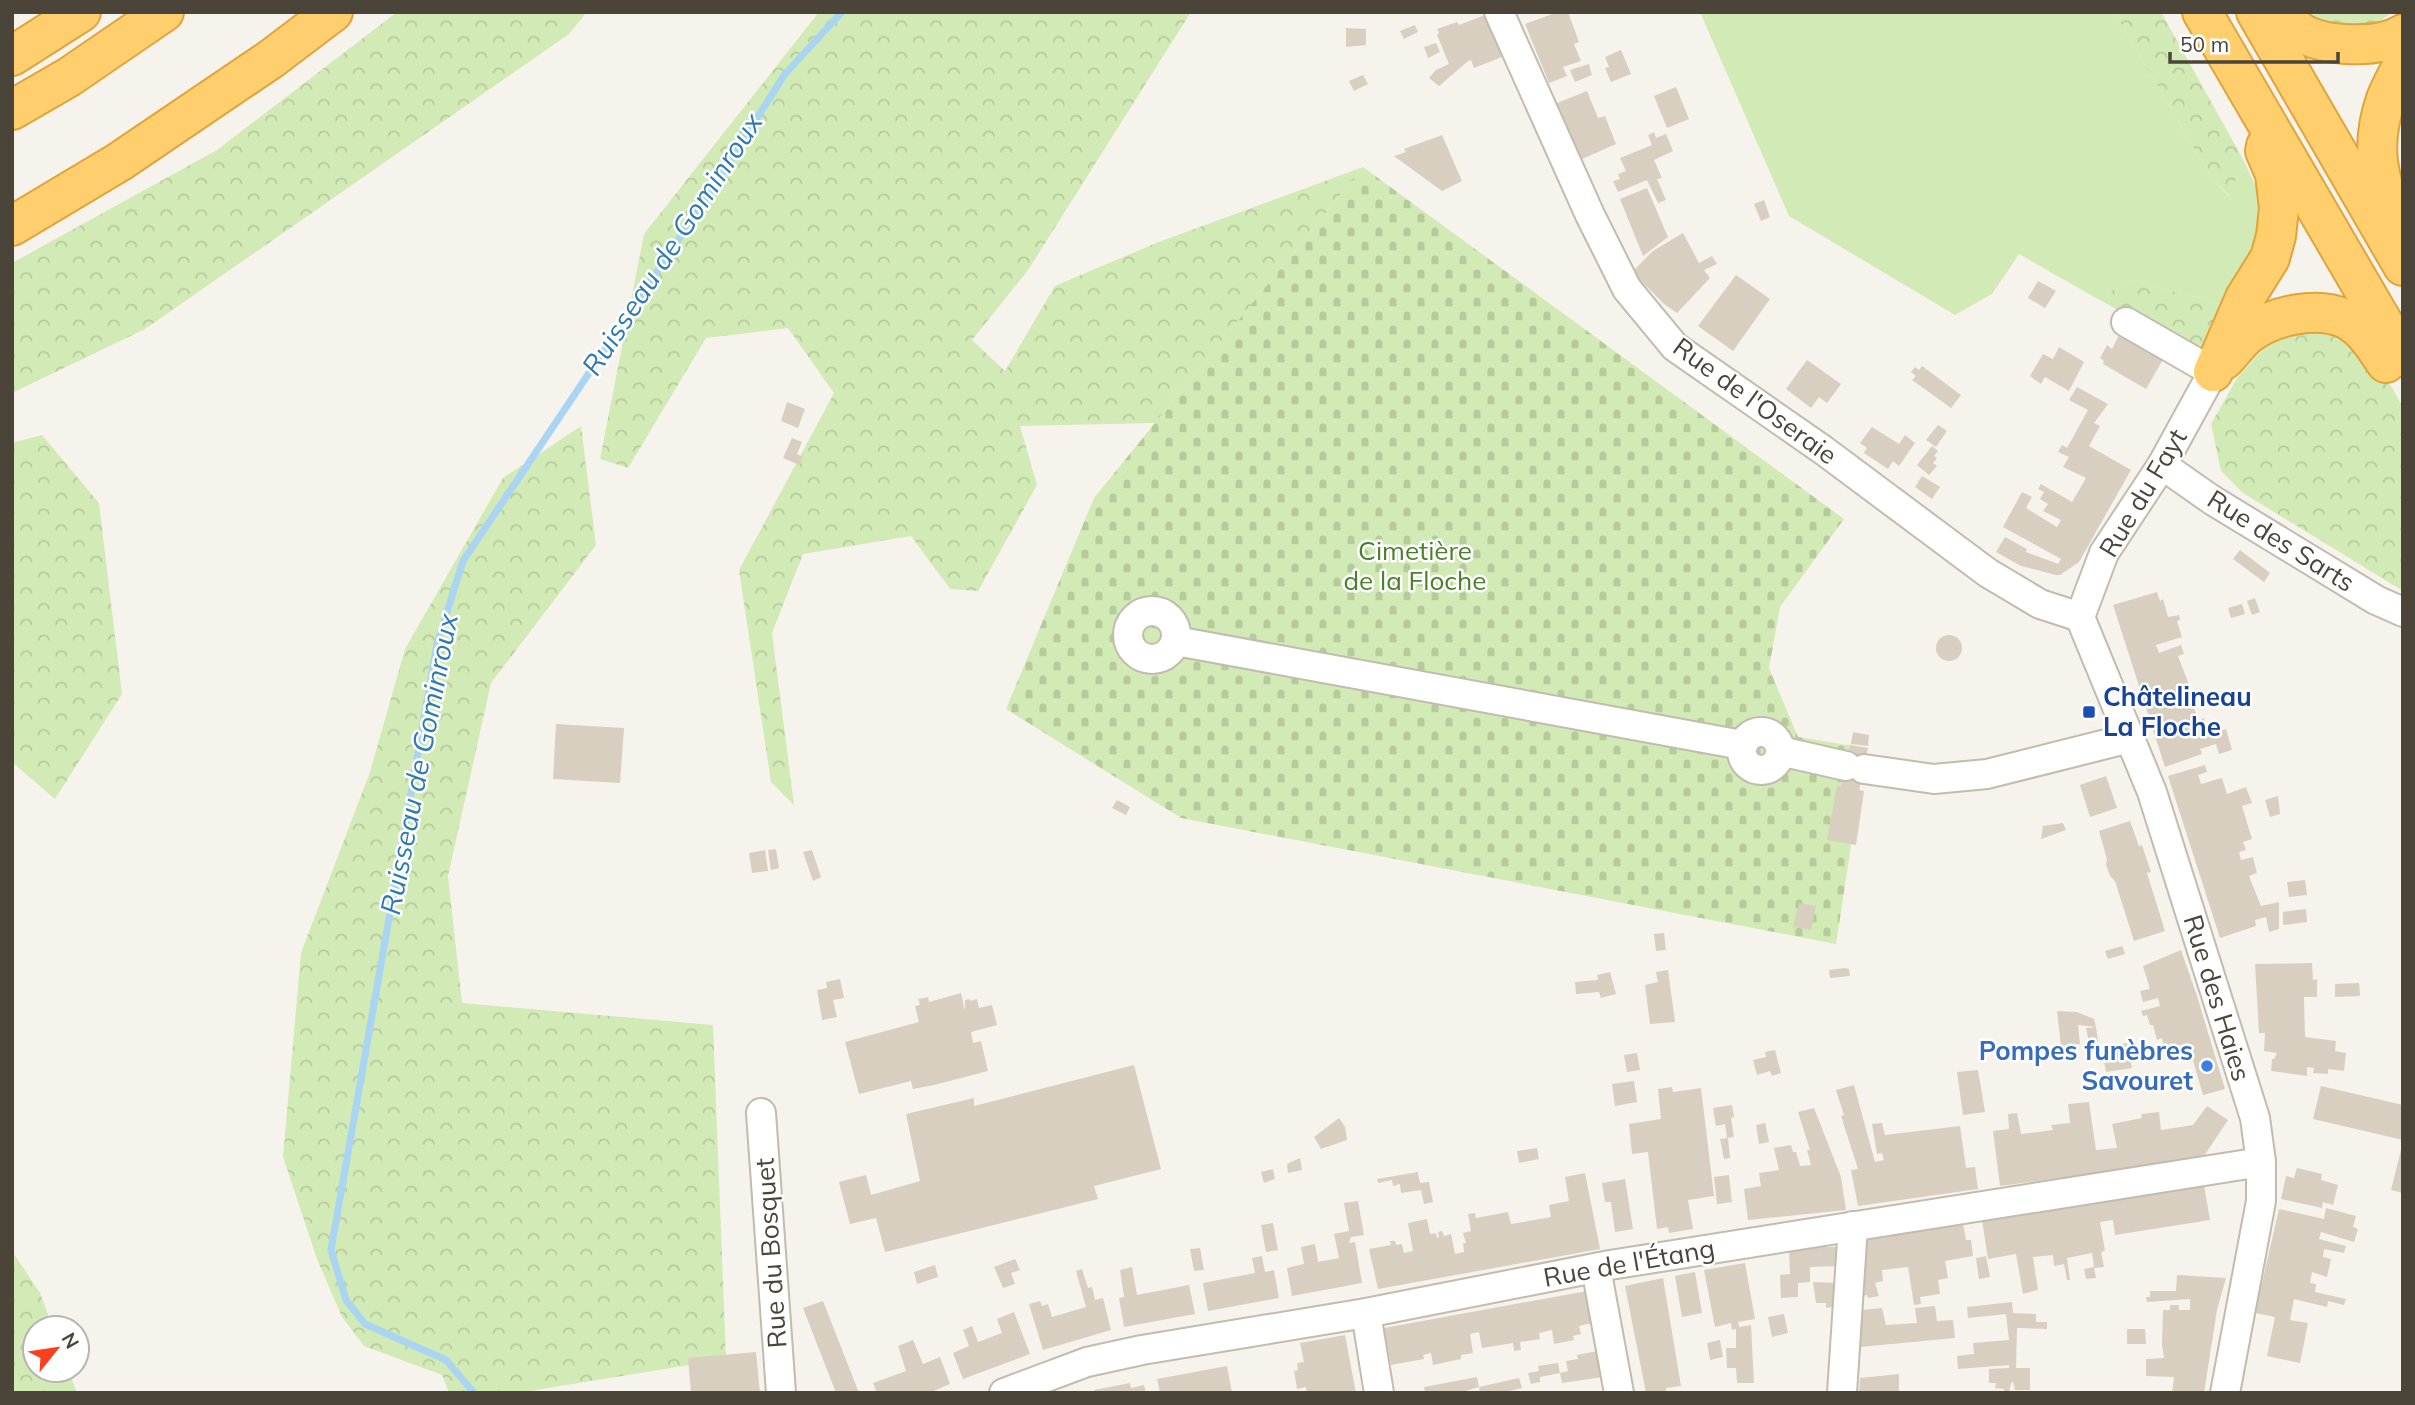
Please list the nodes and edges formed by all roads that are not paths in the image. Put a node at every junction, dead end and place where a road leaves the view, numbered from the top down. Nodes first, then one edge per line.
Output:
1 (81, 12) edge
2 (164, 12) edge
3 (333, 12) edge
4 (1499, 12) edge
5 (2202, 12) edge
6 (2256, 12) edge
7 (2280, 12) edge
8 (2403, 34) edge
9 (12, 57) edge
10 (2403, 63) edge
11 (12, 110) edge
12 (2270, 130) junction
13 (12, 226) edge
14 (2403, 233) edge
15 (2403, 265) edge
16 (2126, 321) dead end
17 (2403, 357) edge
18 (2213, 372) junction
19 (2403, 383) edge
20 (2162, 465) junction
21 (2403, 612) edge
22 (2080, 617) junction
23 (1176, 641) dead end
24 (2130, 738) junction
25 (761, 1113) dead end
26 (2261, 1162) junction
27 (1853, 1226) junction
28 (1596, 1268) junction
29 (1366, 1313) junction
30 (781, 1393) edge
31 (1004, 1393) edge
32 (1380, 1393) edge
33 (1619, 1393) edge
34 (1842, 1393) edge
35 (2225, 1393) edge

1 - 9 highway
2 - 11 highway
3 - 13 highway
4 - 22 street, Rue de l'Oseraie
5 - 12 highway
6 - 15 highway
7 - 8 highway
10 - 14 highway
12 - 17 highway
12 - 18 highway
16 - 18 street
18 - 19 highway
18 - 20 street, Rue du Fayt
20 - 21 street, Rue des Sarts
20 - 22 street, Rue du Fayt
22 - 24 street, Rue des Haies
23 - 24 street
24 - 26 street, Rue des Haies
25 - 30 street, Rue du Bosquet
26 - 27 street, Rue de l'Étang
26 - 35 street, Rue des Haies
27 - 28 street, Rue de l'Étang
27 - 34 street
28 - 29 street, Rue de l'Étang
28 - 33 street
29 - 31 street, Rue de l'Étang
29 - 32 street

